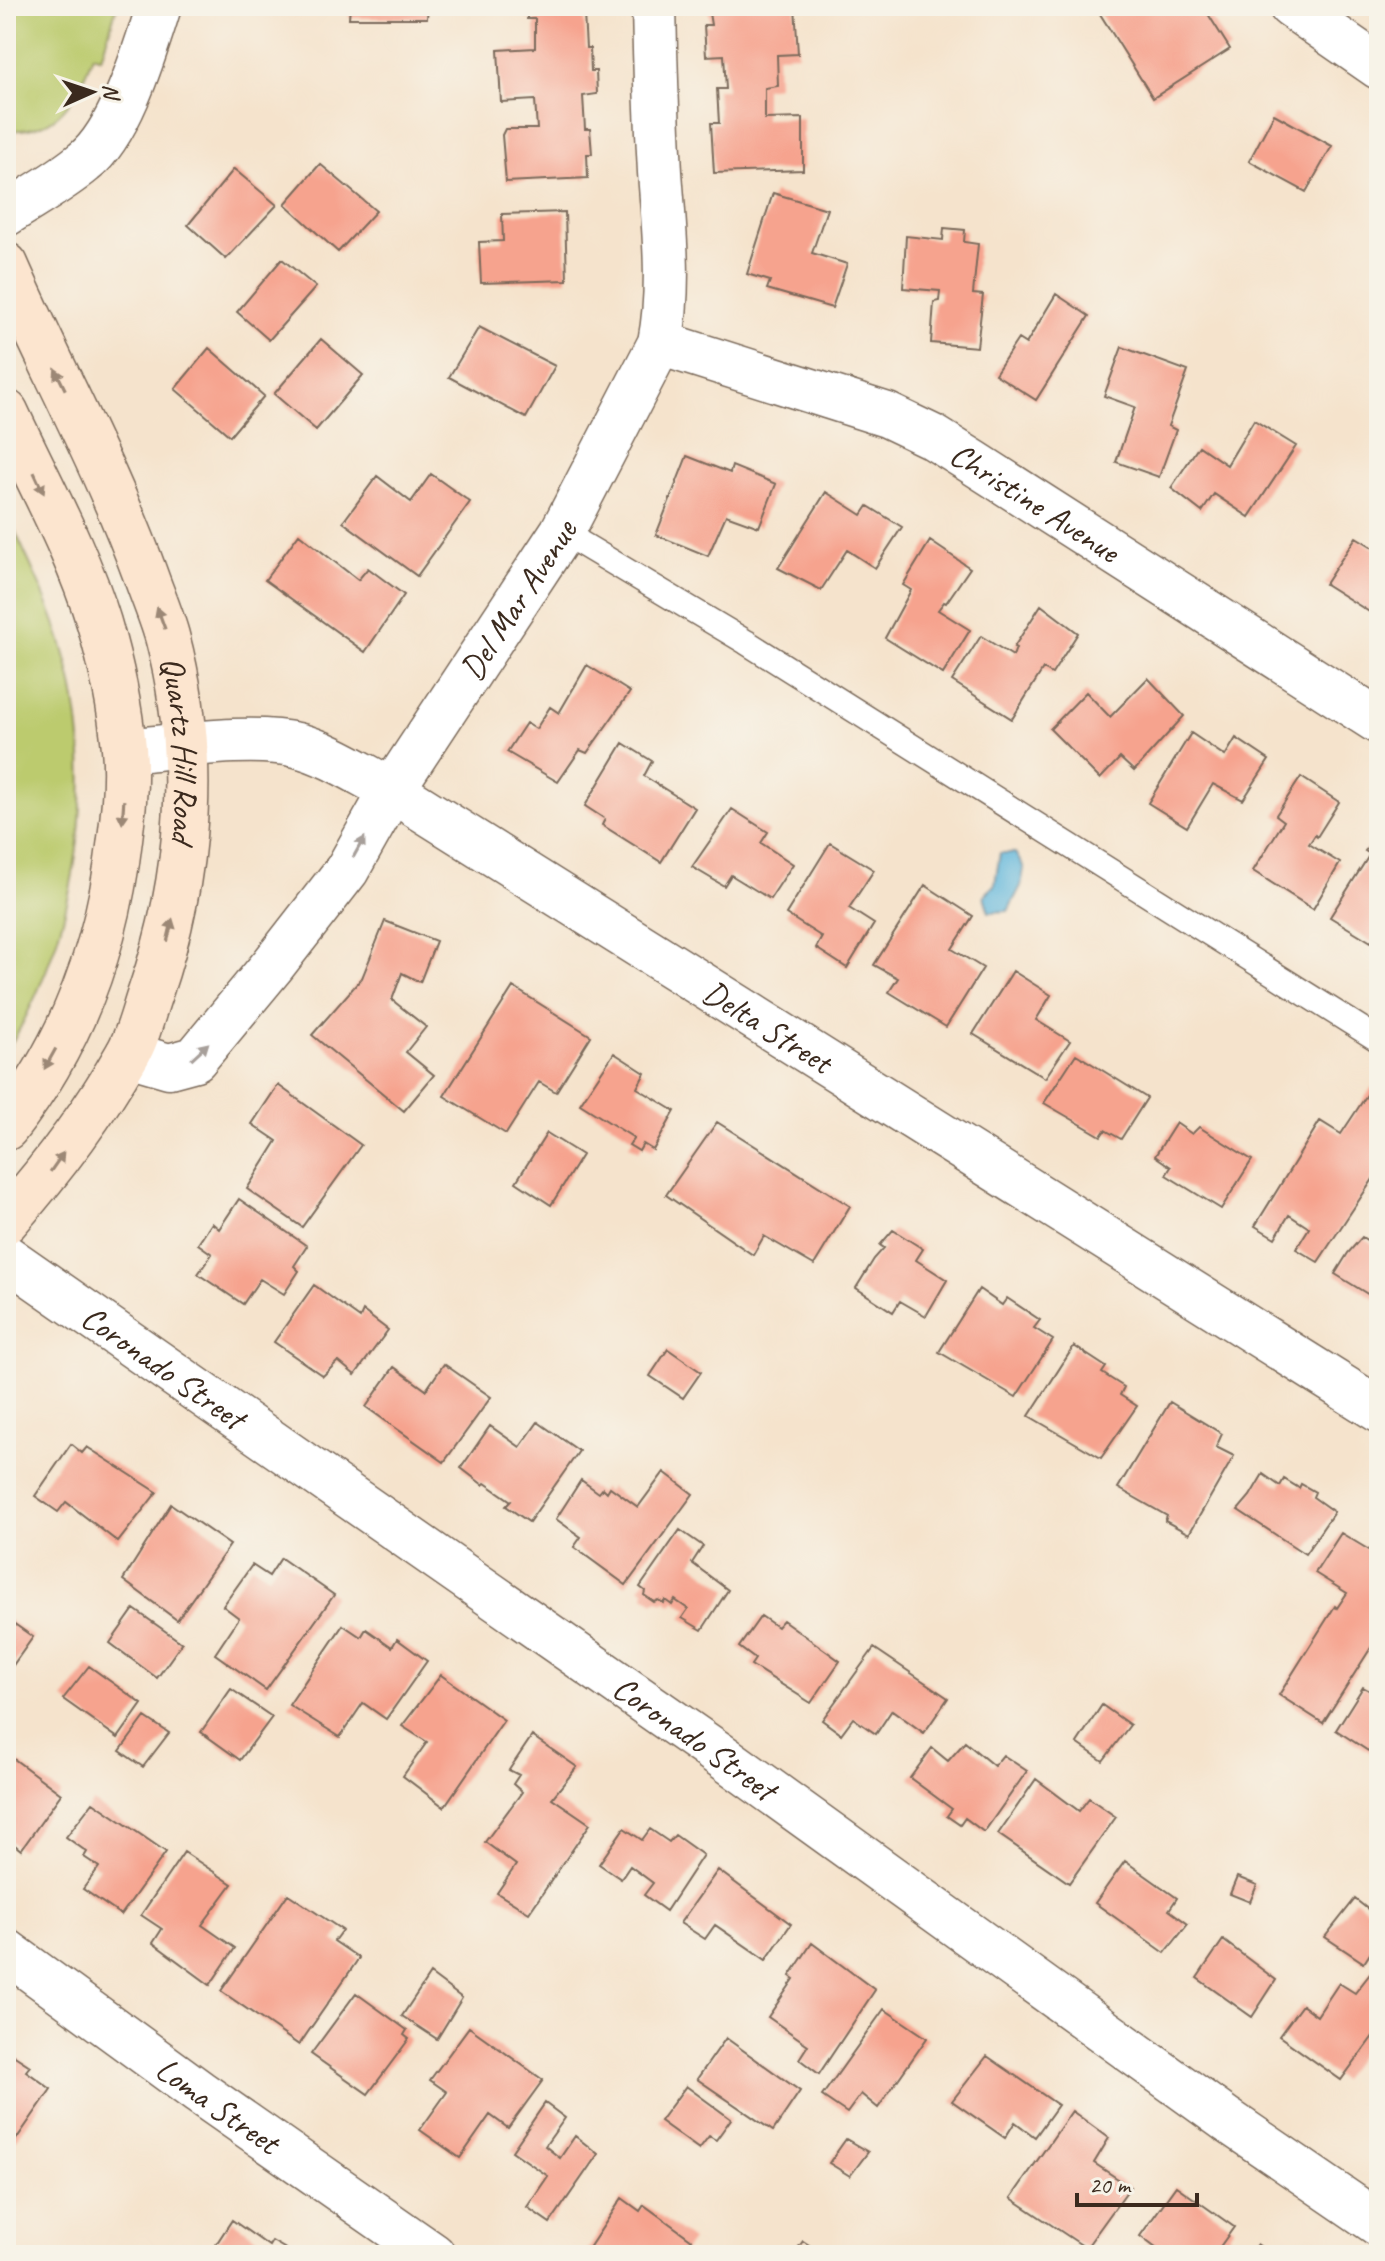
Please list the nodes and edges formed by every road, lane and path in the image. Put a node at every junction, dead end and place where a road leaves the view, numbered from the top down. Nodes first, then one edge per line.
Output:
1 (159, 6) edge
2 (654, 6) edge
3 (1291, 6) edge
4 (1379, 67) edge
5 (6, 214) edge
6 (6, 265) edge
7 (660, 343) junction
8 (6, 412) edge
9 (562, 532) junction
10 (1379, 722) edge
11 (185, 746) junction
12 (125, 751) junction
13 (392, 790) junction
14 (1379, 1040) edge
15 (128, 1054) junction
16 (6, 1128) edge
17 (6, 1221) edge
18 (6, 1257) edge
19 (1379, 1410) edge
20 (6, 1951) edge
21 (1379, 2224) edge
22 (433, 2255) edge

1 - 5 street
2 - 7 street, Del Mar Avenue
3 - 4 street
11 -> 6 main road, Quartz Hill Road
7 - 9 street, Del Mar Avenue
7 - 10 street, Christine Avenue
8 -> 12 main road, Quartz Hill Road
9 - 13 street, Del Mar Avenue
9 - 14 lane
11 - 12 street, Delta Street
11 - 13 street, Delta Street
15 -> 11 main road, Quartz Hill Road
12 -> 16 main road, Quartz Hill Road
15 -> 13 street, Del Mar Avenue
13 - 19 street, Delta Street
17 -> 15 main road, Quartz Hill Road
18 - 21 street, Coronado Street
20 - 22 street, Loma Street

